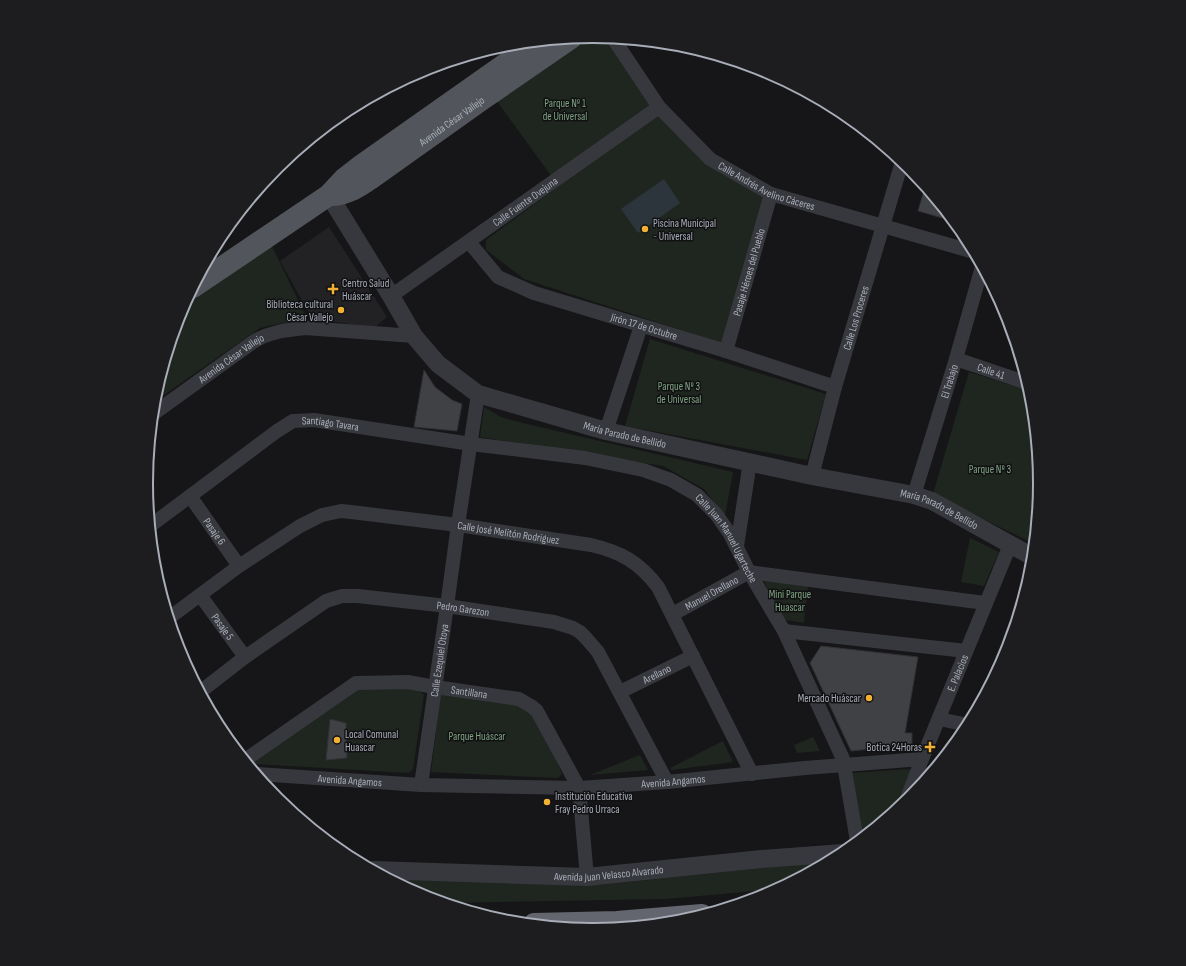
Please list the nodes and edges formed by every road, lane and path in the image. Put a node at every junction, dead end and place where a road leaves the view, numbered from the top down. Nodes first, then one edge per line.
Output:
1 (563, 44) edge
2 (617, 44) edge
3 (509, 52) edge
4 (660, 107) junction
5 (900, 168) edge
6 (771, 194) junction
7 (329, 196) junction
8 (883, 226) junction
9 (469, 242) junction
10 (966, 250) edge
11 (980, 274) edge
12 (202, 281) edge
13 (391, 296) junction
14 (641, 326) junction
15 (414, 336) junction
16 (726, 351) junction
17 (956, 359) junction
18 (1021, 381) edge
19 (836, 387) junction
20 (478, 394) junction
21 (159, 409) edge
22 (606, 431) junction
23 (471, 444) junction
24 (750, 462) junction
25 (812, 476) junction
26 (914, 495) junction
27 (190, 496) junction
28 (155, 522) edge
29 (458, 525) junction
30 (1010, 545) junction
31 (737, 546) junction
32 (1027, 554) edge
33 (238, 566) junction
34 (749, 572) junction
35 (200, 595) junction
36 (985, 604) junction
37 (447, 606) junction
38 (673, 614) junction
39 (173, 615) edge
40 (784, 630) junction
41 (966, 651) junction
42 (693, 656) junction
43 (245, 657) junction
44 (435, 687) junction
45 (204, 689) edge
46 (620, 692) junction
47 (940, 719) junction
48 (961, 724) edge
49 (249, 757) edge
50 (922, 758) junction
51 (844, 765) junction
52 (263, 774) edge
53 (752, 774) junction
54 (667, 782) junction
55 (421, 785) junction
56 (912, 786) edge
57 (579, 788) junction
58 (856, 835) edge
59 (829, 854) edge
60 (384, 870) edge
61 (587, 877) junction
62 (639, 920) edge
63 (586, 923) edge

1 - 7 main road, Avenida César Vallejo
2 - 4 street, Calle Andrés Avelino Cáceres
3 - 7 main road, Avenida César Vallejo
4 - 6 street, Calle Andrés Avelino Cáceres
4 - 9 street, Calle Fuente Ovejuna
5 - 8 street, Calle Los Proceres
6 - 8 street, Calle Andrés Avelino Cáceres
6 - 16 street, Pasaje Héroes del Pueblo
7 - 12 main road, Avenida César Vallejo
7 - 13 street, María Parado de Bellido
8 - 10 street, Calle Andrés Avelino Cáceres
8 - 19 street, Calle Los Proceres
9 - 13 street, Calle Fuente Ovejuna
9 - 14 street, Jirón 17 de Octubre
11 - 17 street, El Trabajo
13 - 15 street, María Parado de Bellido
14 - 16 street, Jirón 17 de Octubre
14 - 22 street
15 - 20 street, María Parado de Bellido
15 - 21 street, Avenida César Vallejo
16 - 19 street, Jirón 17 de Octubre
17 - 18 street, Calle 41
17 - 26 street, El Trabajo
19 - 25 street, Calle Los Proceres
20 - 22 street, María Parado de Bellido
20 - 23 street, Calle Ezequiel Otoya
22 - 24 street, María Parado de Bellido
23 - 27 street, Santiago Tavara
23 - 29 street, Calle Ezequiel Otoya
23 - 31 street, Calle Juan Manuel Ugarteche
24 - 25 street, María Parado de Bellido
24 - 31 street
25 - 26 street, María Parado de Bellido
26 - 30 street, María Parado de Bellido
27 - 28 street, Santiago Tavara
27 - 33 street, Pasaje 6
29 - 33 street, Calle José Melitón Rodríguez
29 - 37 street, Calle Ezequiel Otoya
29 - 38 street, Calle José Melitón Rodríguez
30 - 32 street, María Parado de Bellido
30 - 36 street, E. Palacios
31 - 34 street, Calle Juan Manuel Ugarteche
33 - 35 street, Calle José Melitón Rodríguez
34 - 36 street
34 - 38 street, Manuel Orellano
34 - 40 street, Calle Juan Manuel Ugarteche
35 - 39 street, Calle José Melitón Rodríguez
35 - 43 street, Pasaje 5
36 - 41 street, E. Palacios
37 - 43 street, Pedro Garezon
37 - 44 street, Calle Ezequiel Otoya
37 - 46 street, Pedro Garezon
38 - 42 street, Calle José Melitón Rodríguez
40 - 41 street
40 - 51 street, Calle Juan Manuel Ugarteche
41 - 47 street, E. Palacios
42 - 46 street, Arellano
42 - 53 street, Calle José Melitón Rodríguez
43 - 45 street, Pedro Garezon
44 - 49 street, Santillana
44 - 55 street, Calle Ezequiel Otoya
44 - 57 street, Santillana
46 - 54 street, Pedro Garezon
47 - 48 street
47 - 50 street, E. Palacios
50 - 51 street, Avenida Angamos
50 - 56 street, E. Palacios
51 - 53 street, Avenida Angamos
51 - 58 street, Calle Juan Manuel Ugarteche
52 - 55 street, Avenida Angamos
53 - 54 street, Avenida Angamos
54 - 57 street, Avenida Angamos
55 - 57 street, Avenida Angamos
57 - 61 street, Santillana
59 - 61 street, Avenida Juan Velasco Alvarado
60 - 61 street, Avenida Juan Velasco Alvarado
62 - 63 highway

